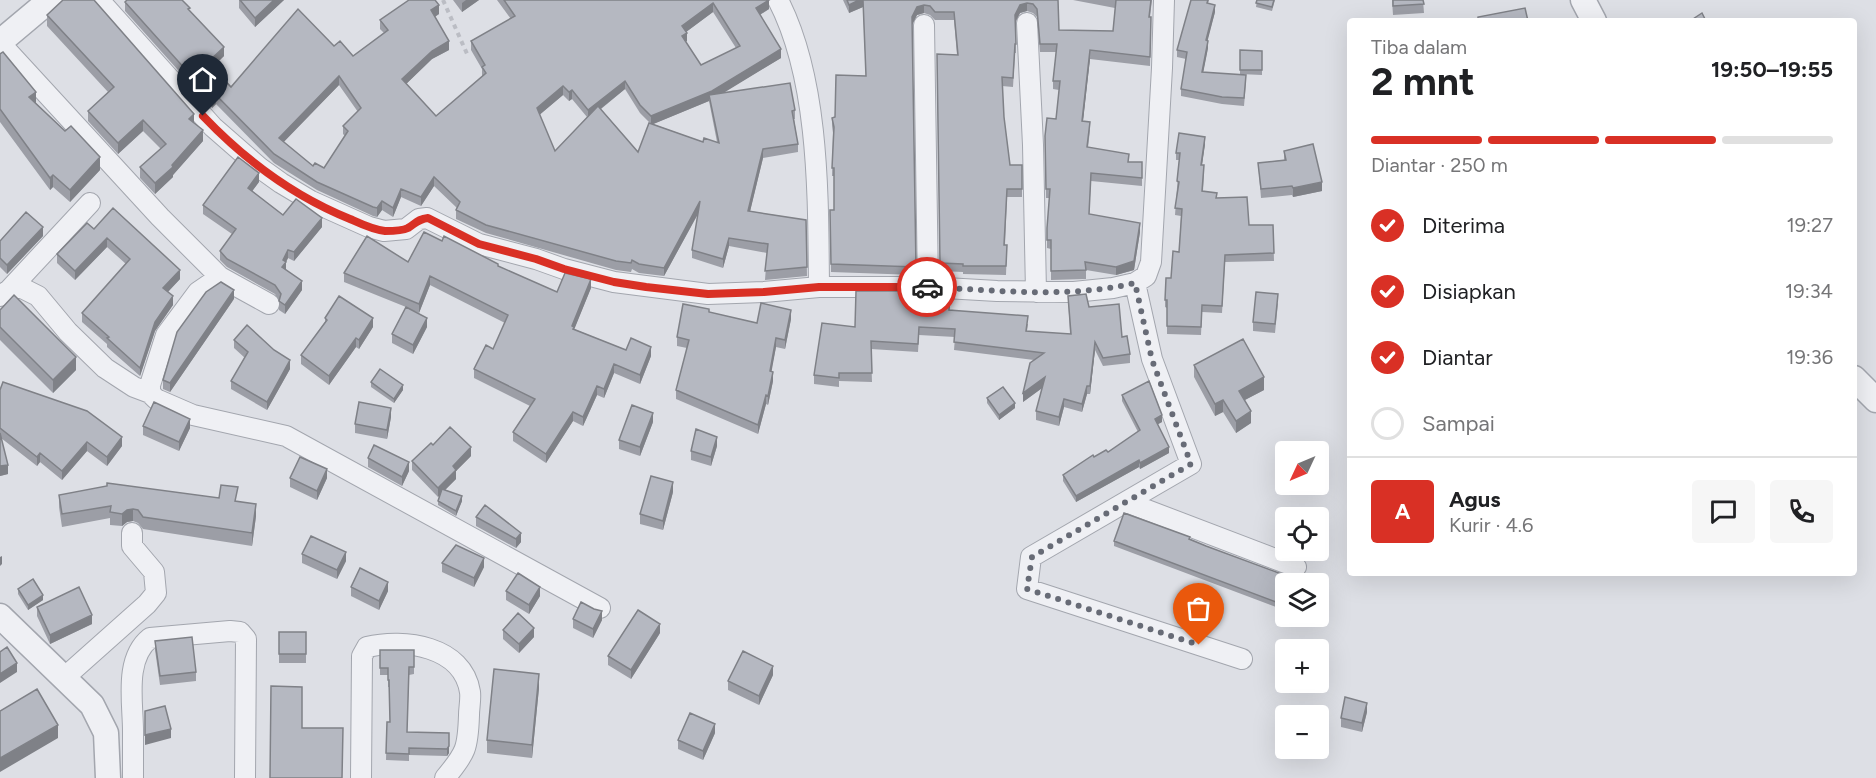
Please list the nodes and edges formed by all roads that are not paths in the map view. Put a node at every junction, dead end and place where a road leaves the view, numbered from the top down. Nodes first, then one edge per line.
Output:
1 (50, 0) edge
2 (99, 0) edge
3 (778, 0) edge
4 (1164, 0) edge
5 (1583, 0) edge
6 (1592, 18) edge
7 (1027, 23) dead end
8 (924, 25) dead end
9 (0, 42) edge
10 (90, 203) dead end
11 (220, 277) junction
12 (1135, 283) junction
13 (819, 287) junction
14 (928, 287) junction
15 (1036, 292) junction
16 (4, 293) edge
17 (269, 304) dead end
18 (1857, 381) edge
19 (150, 393) junction
20 (1876, 400) edge
21 (1126, 502) junction
22 (132, 533) dead end
23 (1296, 567) dead end
24 (600, 608) edge
25 (0, 616) edge
26 (1242, 659) dead end
27 (65, 677) junction
28 (108, 778) edge
29 (133, 778) edge
30 (245, 778) edge
31 (361, 778) edge
32 (445, 778) edge

1 - 9 street
2 - 13 street
3 - 13 street
4 - 12 street
5 - 6 street
7 - 15 street
8 - 14 street
9 - 11 street
10 - 16 street
11 - 17 street
11 - 19 street
12 - 15 street
12 - 21 street
13 - 14 street
14 - 15 street
16 - 19 street
18 - 20 street
19 - 24 street
21 - 23 street
21 - 26 street
22 - 27 street
25 - 27 street
27 - 28 street
29 - 30 street
31 - 32 street

